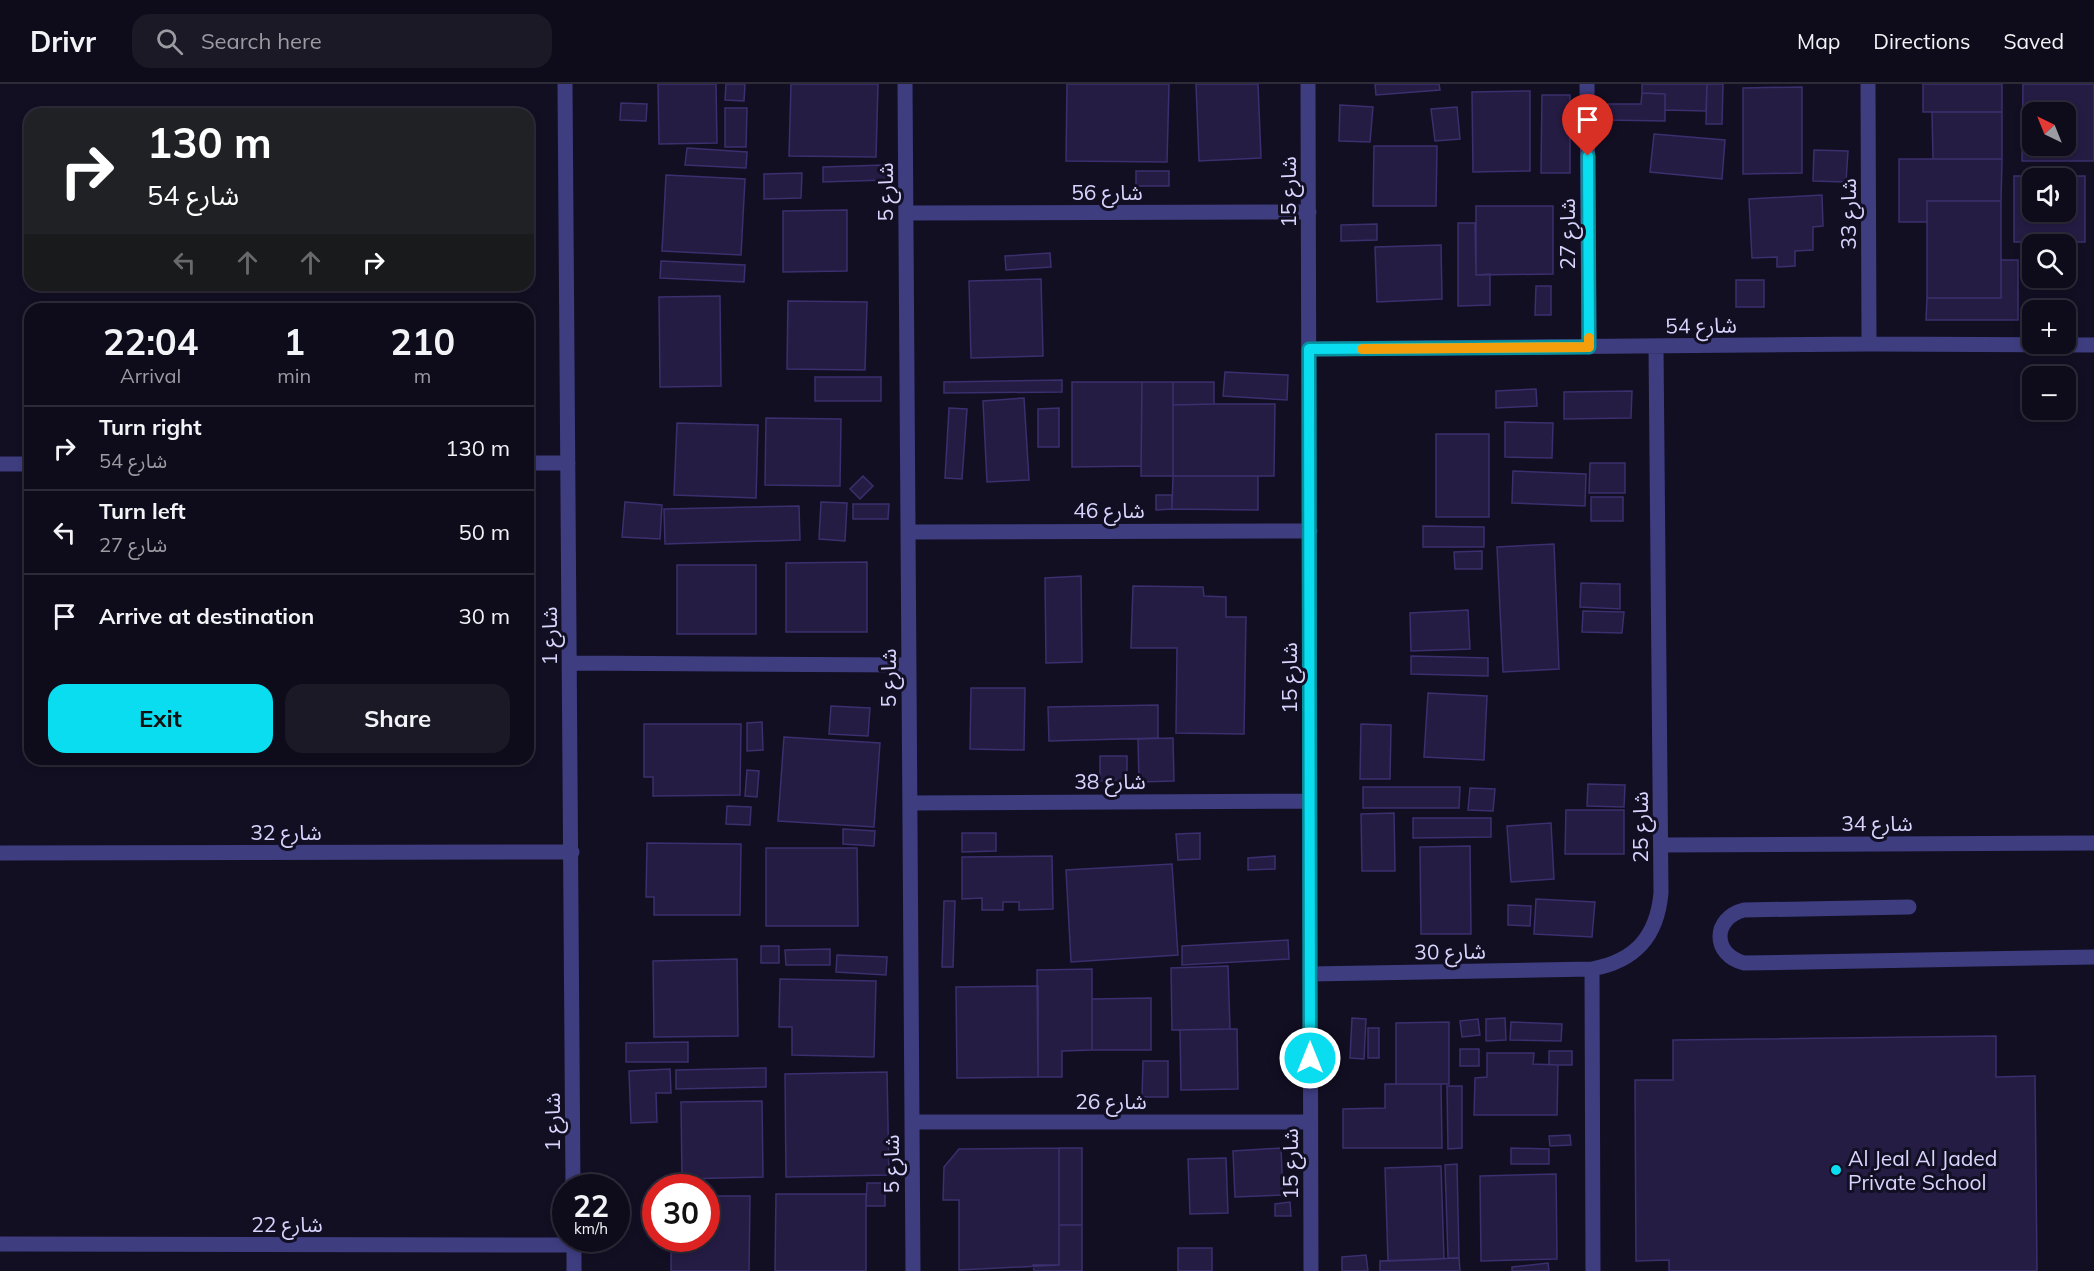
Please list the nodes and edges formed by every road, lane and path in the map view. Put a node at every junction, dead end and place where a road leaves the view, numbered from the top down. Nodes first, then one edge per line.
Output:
1 (565, 84) edge
2 (905, 84) edge
3 (1308, 84) edge
4 (1587, 84) edge
5 (1868, 84) edge
6 (1309, 212) junction
7 (906, 213) junction
8 (1869, 344) junction
9 (2094, 345) edge
10 (1656, 346) junction
11 (1589, 347) junction
12 (1309, 349) junction
13 (534, 463) edge
14 (568, 463) junction
15 (0, 464) edge
16 (24, 464) edge
17 (1310, 531) junction
18 (908, 532) junction
19 (570, 663) junction
20 (909, 665) junction
21 (1310, 801) junction
22 (910, 803) junction
23 (2094, 843) edge
24 (1661, 845) junction
25 (572, 852) junction
26 (0, 853) edge
27 (1909, 907) dead end
28 (2094, 957) edge
29 (1592, 969) junction
30 (1310, 974) junction
31 (912, 1122) junction
32 (1310, 1122) junction
33 (573, 1174) edge
34 (552, 1242) edge
35 (0, 1244) edge
36 (574, 1252) edge
37 (574, 1271) edge
38 (913, 1271) edge
39 (1311, 1271) edge
40 (1593, 1271) edge

1 - 14 street, شارع 1
2 - 7 street, شارع 5
3 - 6 street, شارع 15
4 - 11 street, شارع 27
5 - 8 street, شارع 33
6 - 7 street, شارع 56
6 - 12 street, شارع 15
7 - 18 street, شارع 5
8 - 9 street, شارع 54
8 - 10 street, شارع 54
10 - 11 street, شارع 54
10 - 24 street, شارع 25
11 - 12 street, شارع 54
12 - 17 street, شارع 15
13 - 14 street
14 - 19 street, شارع 1
15 - 16 street
17 - 18 street, شارع 46
17 - 21 street, شارع 15
18 - 20 street, شارع 5
19 - 20 street
19 - 25 street, شارع 1
20 - 22 street, شارع 5
21 - 22 street, شارع 38
21 - 30 street, شارع 15
22 - 31 street, شارع 5
23 - 24 street, شارع 34
24 - 29 street, شارع 25
25 - 26 street, شارع 32
25 - 33 street, شارع 1
27 - 28 street
29 - 30 street, شارع 30
29 - 40 street
30 - 32 street, شارع 15
31 - 32 street, شارع 26
31 - 38 street, شارع 5
32 - 39 street, شارع 15
34 - 35 street, شارع 22
36 - 37 street

